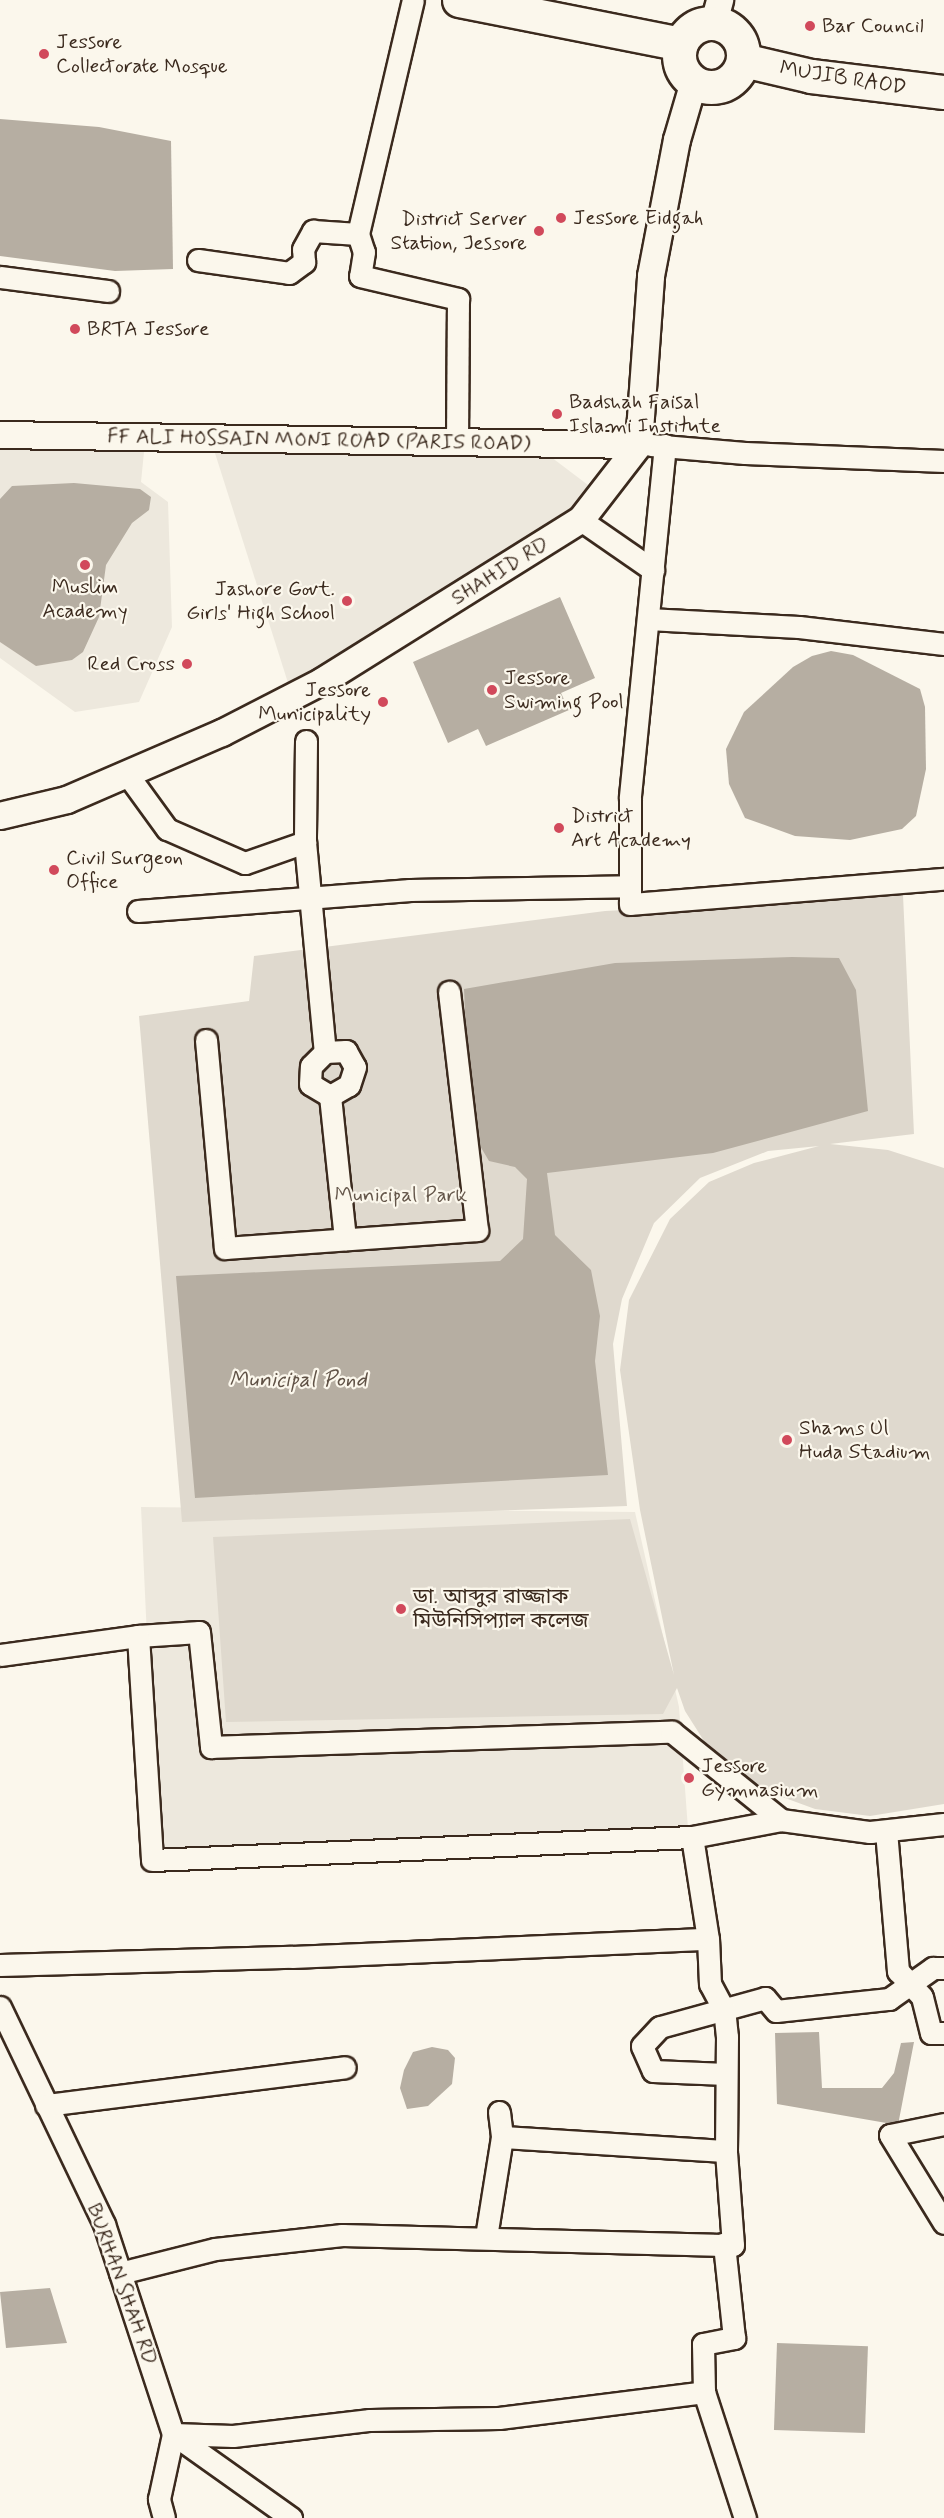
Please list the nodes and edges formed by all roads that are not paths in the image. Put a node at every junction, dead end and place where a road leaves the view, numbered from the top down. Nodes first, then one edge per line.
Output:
1 (413, 0) edge
2 (459, 0) edge
3 (717, 11) edge
4 (681, 44) junction
5 (743, 60) junction
6 (694, 82) junction
7 (944, 92) edge
8 (358, 234) junction
9 (198, 260) dead end
10 (0, 278) edge
11 (108, 291) dead end
12 (0, 435) edge
13 (456, 442) junction
14 (639, 445) junction
15 (665, 445) junction
16 (944, 461) edge
17 (581, 520) junction
18 (653, 570) junction
19 (648, 619) junction
20 (944, 644) edge
21 (306, 741) dead end
22 (127, 774) junction
23 (0, 816) edge
24 (305, 842) junction
25 (944, 879) edge
26 (630, 886) junction
27 (310, 898) junction
28 (138, 911) dead end
29 (449, 992) dead end
30 (206, 1040) dead end
31 (325, 1052) junction
32 (330, 1096) junction
33 (345, 1239) junction
34 (138, 1636) junction
35 (0, 1655) edge
36 (781, 1820) junction
37 (944, 1824) edge
38 (886, 1831) junction
39 (692, 1837) junction
40 (708, 1939) junction
41 (0, 1965) edge
42 (944, 1968) edge
43 (912, 1983) junction
44 (0, 2007) edge
45 (724, 2010) junction
46 (944, 2033) edge
47 (345, 2067) dead end
48 (726, 2074) junction
49 (46, 2105) junction
50 (500, 2112) dead end
51 (944, 2124) edge
52 (502, 2138) junction
53 (726, 2151) junction
54 (944, 2223) edge
55 (486, 2237) junction
56 (724, 2244) junction
57 (120, 2273) junction
58 (704, 2392) junction
59 (174, 2434) junction
60 (164, 2518) edge
61 (291, 2518) edge
62 (745, 2518) edge

1 - 8 street
2 - 4 highway
3 - 4 highway
3 - 5 highway
4 - 6 highway
5 - 6 highway
5 - 7 highway, MUJIB RAOD
6 - 14 street
8 - 9 street
8 - 13 street
10 - 11 street
12 - 13 street, FF ALI HOSSAIN MONI ROAD (PARIS ROAD)
13 - 14 street, FF ALI HOSSAIN MONI ROAD (PARIS ROAD)
14 - 15 street
14 - 17 street, SHAHID RD
15 - 16 street
15 - 18 street
17 - 18 street
17 - 22 street, SHAHID RD
18 - 19 street
19 - 20 street
19 - 26 street
21 - 24 street
22 - 23 street, SHAHID RD
22 - 24 street
24 - 27 street
25 - 26 street
26 - 27 street
27 - 28 street
27 - 31 street
29 - 33 street
30 - 33 street
31 - 32 street
31 - 32 street
32 - 33 street
34 - 35 street
34 - 36 street
34 - 39 street
36 - 38 street
36 - 39 street
37 - 38 street
38 - 43 street
39 - 40 street
40 - 41 street
40 - 45 street
42 - 43 street
43 - 45 street
43 - 46 street
44 - 49 street, BURHAN SHAH RD
45 - 48 street
45 - 48 street
47 - 49 street
48 - 53 street
49 - 57 street, BURHAN SHAH RD
50 - 52 street
51 - 54 street
52 - 53 street
52 - 55 street
53 - 56 street
55 - 56 street
55 - 57 street
56 - 58 street
57 - 59 street, BURHAN SHAH RD
58 - 59 street
58 - 62 street
59 - 60 street
59 - 61 street

